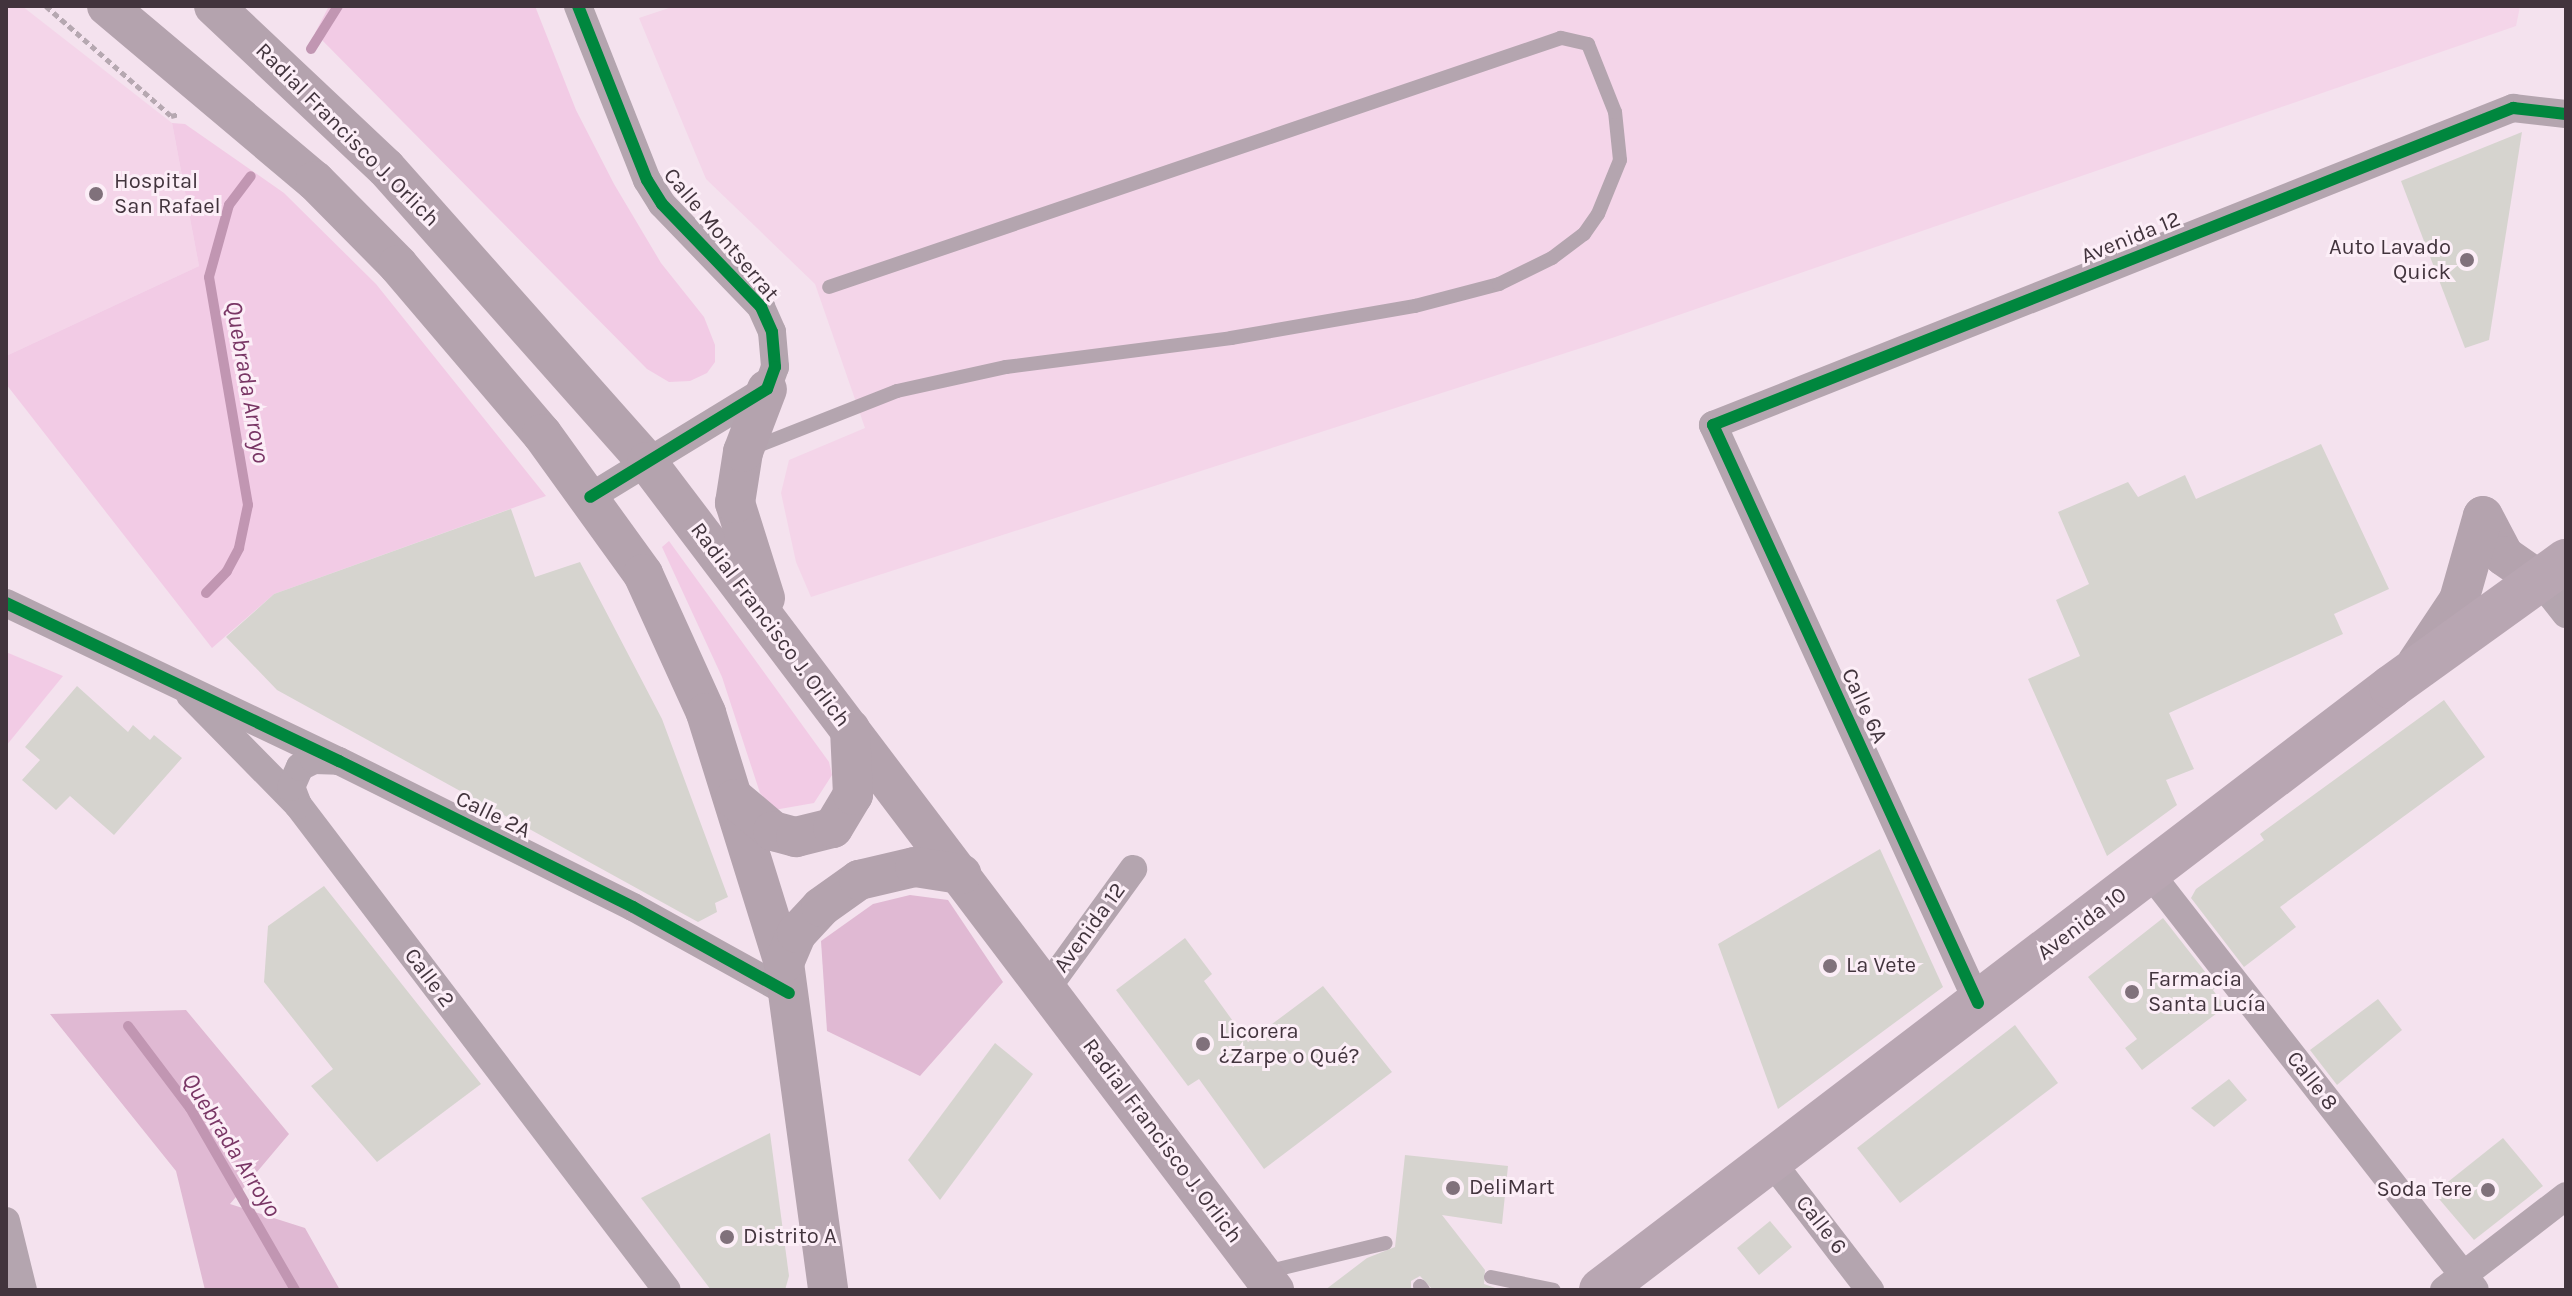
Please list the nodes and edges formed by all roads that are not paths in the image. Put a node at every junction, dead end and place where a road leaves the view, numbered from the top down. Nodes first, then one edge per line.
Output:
1 (107, 6) edge
2 (214, 6) edge
3 (578, 6) edge
4 (2566, 114) edge
5 (829, 287) dead end
6 (767, 389) junction
7 (1713, 425) joint
8 (743, 452) junction
9 (647, 462) junction
10 (590, 497) junction
11 (2557, 585) edge
12 (6, 603) edge
13 (789, 653) junction
14 (2411, 672) junction
15 (175, 680) junction
16 (850, 729) junction
17 (339, 761) junction
18 (735, 799) junction
19 (298, 805) junction
20 (1133, 869) dead end
21 (2149, 872) junction
22 (961, 874) junction
23 (787, 978) junction
24 (1047, 988) junction
25 (1978, 1003) junction
26 (1771, 1161) junction
27 (2566, 1196) edge
28 (6, 1221) edge
29 (1386, 1243) dead end
30 (1491, 1277) dead end
31 (1267, 1282) edge
32 (2461, 1285) edge
33 (23, 1290) edge
34 (667, 1290) edge
35 (828, 1290) edge
36 (1554, 1290) edge
37 (1601, 1290) edge
38 (1870, 1290) edge

1 - 10 main road
2 - 9 main road, Radial Francisco J. Orlich
3 - 6 street, Calle Montserrat
4 - 7 street, Avenida 12
5 - 8 lane
6 - 8 main road
6 - 9 street
7 - 25 street, Calle 6A
8 - 13 main road
9 - 10 street
9 - 13 main road, Radial Francisco J. Orlich
10 - 18 main road
11 - 14 main road, Avenida 10
11 - 14 main road
12 - 15 street, Calle 2A
13 - 16 main road, Radial Francisco J. Orlich
14 - 21 main road, Avenida 10
15 - 17 street, Calle 2A
15 - 19 street, Calle 2
16 - 18 main road
16 - 22 main road, Radial Francisco J. Orlich
17 - 19 street
17 - 23 street, Calle 2A
18 - 23 main road
19 - 34 street, Calle 2
20 - 24 street, Avenida 12
21 - 25 main road, Avenida 10
21 - 32 street, Calle 8
22 - 23 main road
22 - 24 main road, Radial Francisco J. Orlich
23 - 35 main road
24 - 31 main road, Radial Francisco J. Orlich
25 - 26 main road, Avenida 10
26 - 37 main road, Avenida 10
26 - 38 street, Calle 6
27 - 32 street
28 - 33 street
29 - 31 lane
30 - 36 lane

